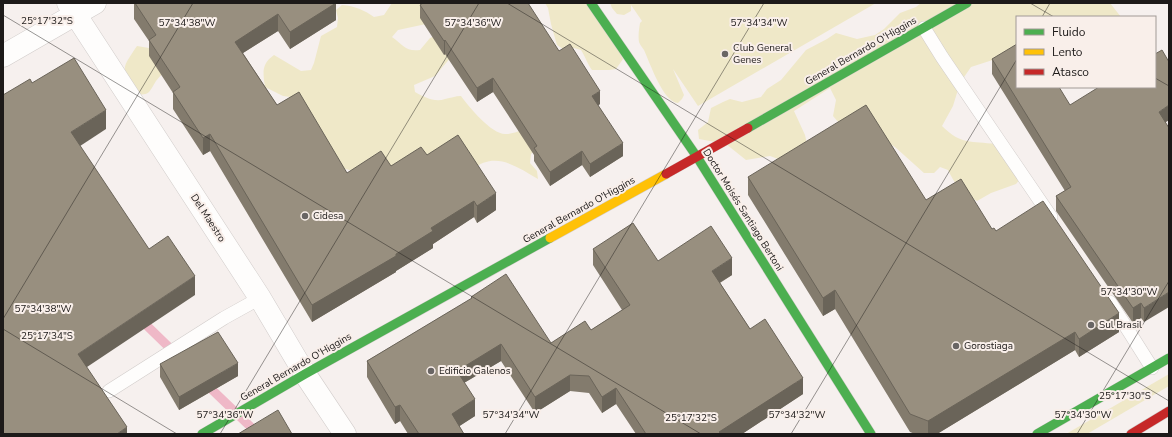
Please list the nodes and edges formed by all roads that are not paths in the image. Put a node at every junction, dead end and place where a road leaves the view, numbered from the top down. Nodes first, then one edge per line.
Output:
1 (95, 3) edge
2 (591, 3) edge
3 (967, 3) edge
4 (72, 8) edge
5 (924, 28) junction
6 (3, 56) edge
7 (697, 157) junction
8 (1058, 226) edge
9 (1102, 291) edge
10 (260, 298) junction
11 (1169, 358) edge
12 (1152, 368) junction
13 (305, 374) junction
14 (109, 391) dead end
15 (1169, 411) edge
16 (202, 434) edge
17 (345, 434) edge
18 (871, 434) edge
19 (1037, 434) edge
20 (1131, 434) edge

1 - 4 street
2 - 7 main road, Doctor Moisés Santiago Bertoni
3 - 5 main road, General Bernardo O'Higgins
4 - 6 street
4 - 10 street, Del Maestro
5 - 7 main road, General Bernardo O'Higgins
5 - 8 lane
7 - 13 main road, General Bernardo O'Higgins
7 - 18 main road, Doctor Moisés Santiago Bertoni
9 - 12 lane
10 - 13 street, Del Maestro
10 - 14 lane
11 - 12 main road
12 - 19 main road
13 - 16 main road, General Bernardo O'Higgins
13 - 17 street, Del Maestro
15 - 20 main road

